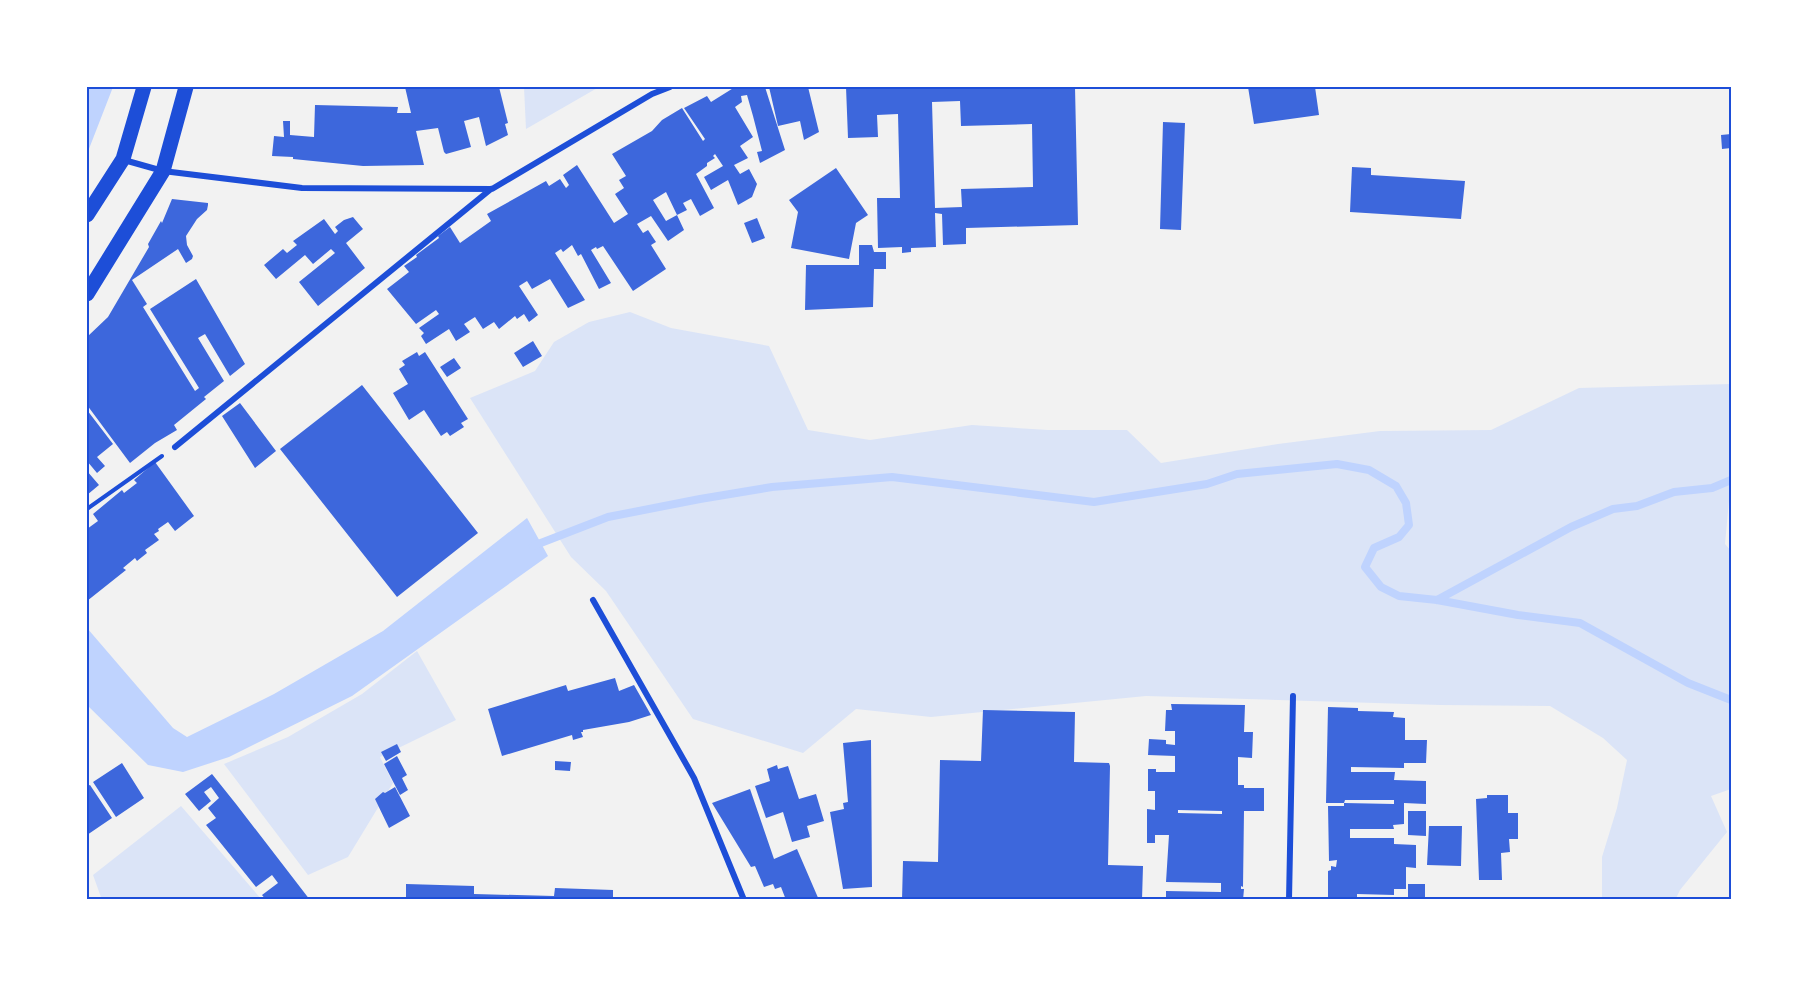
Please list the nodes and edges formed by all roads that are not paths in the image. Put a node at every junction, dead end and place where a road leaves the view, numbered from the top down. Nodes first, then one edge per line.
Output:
1 (144, 87) edge
2 (186, 87) edge
3 (670, 87) edge
4 (123, 159) junction
5 (163, 171) junction
6 (492, 189) junction
7 (87, 215) edge
8 (87, 294) edge
9 (175, 447) road end
10 (593, 600) dead end
11 (1293, 696) dead end
12 (744, 900) edge
13 (1289, 900) edge

1 - 4 main road
2 - 5 main road
3 - 6 street
4 - 5 street
4 - 7 main road
5 - 6 street
5 - 8 main road
6 - 9 street
10 - 12 street
11 - 13 street

